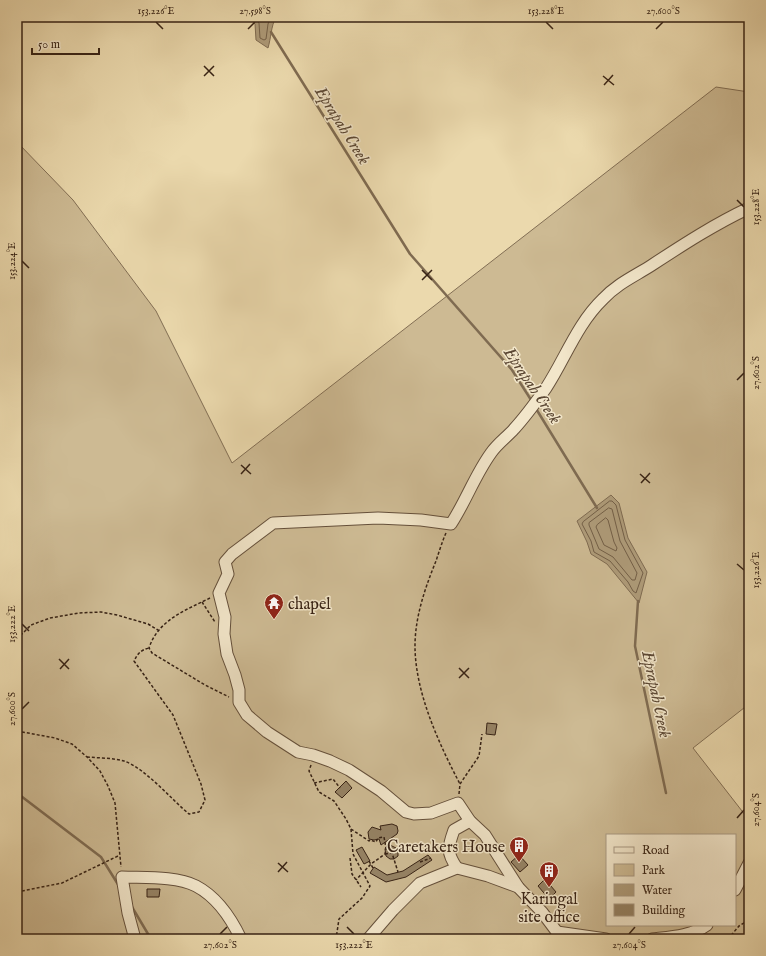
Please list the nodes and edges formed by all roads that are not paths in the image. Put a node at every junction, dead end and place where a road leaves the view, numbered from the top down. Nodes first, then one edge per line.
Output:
1 (749, 208) edge
2 (470, 821) junction
3 (749, 863) edge
4 (456, 868) junction
5 (518, 887) junction
6 (736, 888) edge
7 (705, 926) edge
8 (558, 936) edge
9 (135, 939) edge
10 (241, 939) edge
11 (368, 939) edge
12 (606, 939) edge
13 (652, 939) edge

1 - 2 street
2 - 4 street
2 - 5 street
3 - 6 street
4 - 5 street
4 - 11 street
5 - 8 street
7 - 13 street
8 - 12 street
9 - 10 street

